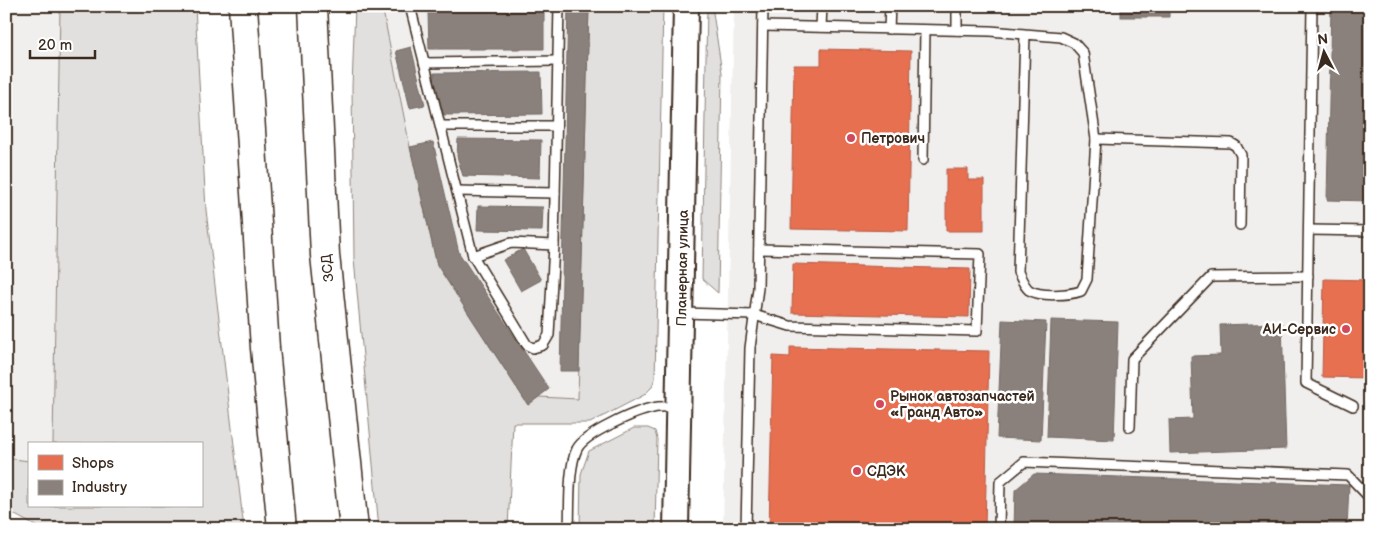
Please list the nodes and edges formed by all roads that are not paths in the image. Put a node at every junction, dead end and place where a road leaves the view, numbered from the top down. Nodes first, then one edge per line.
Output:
1 (243, 6) edge
2 (312, 6) edge
3 (410, 6) edge
4 (559, 6) edge
5 (686, 6) edge
6 (763, 6) edge
7 (822, 6) edge
8 (890, 6) edge
9 (957, 6) edge
10 (1312, 6) edge
11 (763, 26) junction
12 (821, 27) junction
13 (889, 29) junction
14 (925, 30) junction
15 (957, 30) junction
16 (1024, 34) junction
17 (558, 62) junction
18 (424, 63) junction
19 (440, 126) junction
20 (556, 126) junction
21 (1096, 139) junction
22 (923, 160) dead end
23 (457, 191) junction
24 (555, 193) junction
25 (1240, 224) dead end
26 (1309, 230) junction
27 (1370, 231) edge
28 (554, 245) junction
29 (759, 249) junction
30 (473, 256) junction
31 (1308, 276) junction
32 (681, 313) junction
33 (754, 315) junction
34 (1353, 406) dead end
35 (679, 407) junction
36 (1130, 427) dead end
37 (1370, 498) edge
38 (282, 529) edge
39 (354, 529) edge
40 (569, 529) edge
41 (676, 529) edge
42 (746, 529) edge
43 (999, 529) edge

1 - 38 highway
2 - 39 highway, ЗСД
3 - 18 lane
4 - 17 lane
5 - 32 main road, Планерная улица
6 - 11 lane
7 - 12 lane
8 - 13 lane
9 - 15 lane
10 - 26 lane
11 - 12 lane
11 - 29 lane
12 - 13 lane
13 - 14 lane
14 - 15 lane
14 - 22 lane
15 - 16 lane
16 - 21 lane
16 - 21 lane
17 - 18 lane
17 - 20 lane
18 - 19 lane
19 - 20 lane
19 - 23 lane
20 - 24 lane
21 - 25 lane
23 - 24 lane
23 - 30 lane
24 - 28 lane
26 - 27 lane
26 - 31 lane
28 - 30 lane
28 - 30 lane
29 - 33 lane
29 - 33 lane
31 - 34 lane
31 - 36 lane
32 - 33 lane
32 - 35 main road, Планерная улица
33 - 42 lane
35 - 40 lane
35 - 41 main road, Планерная улица
37 - 43 lane

